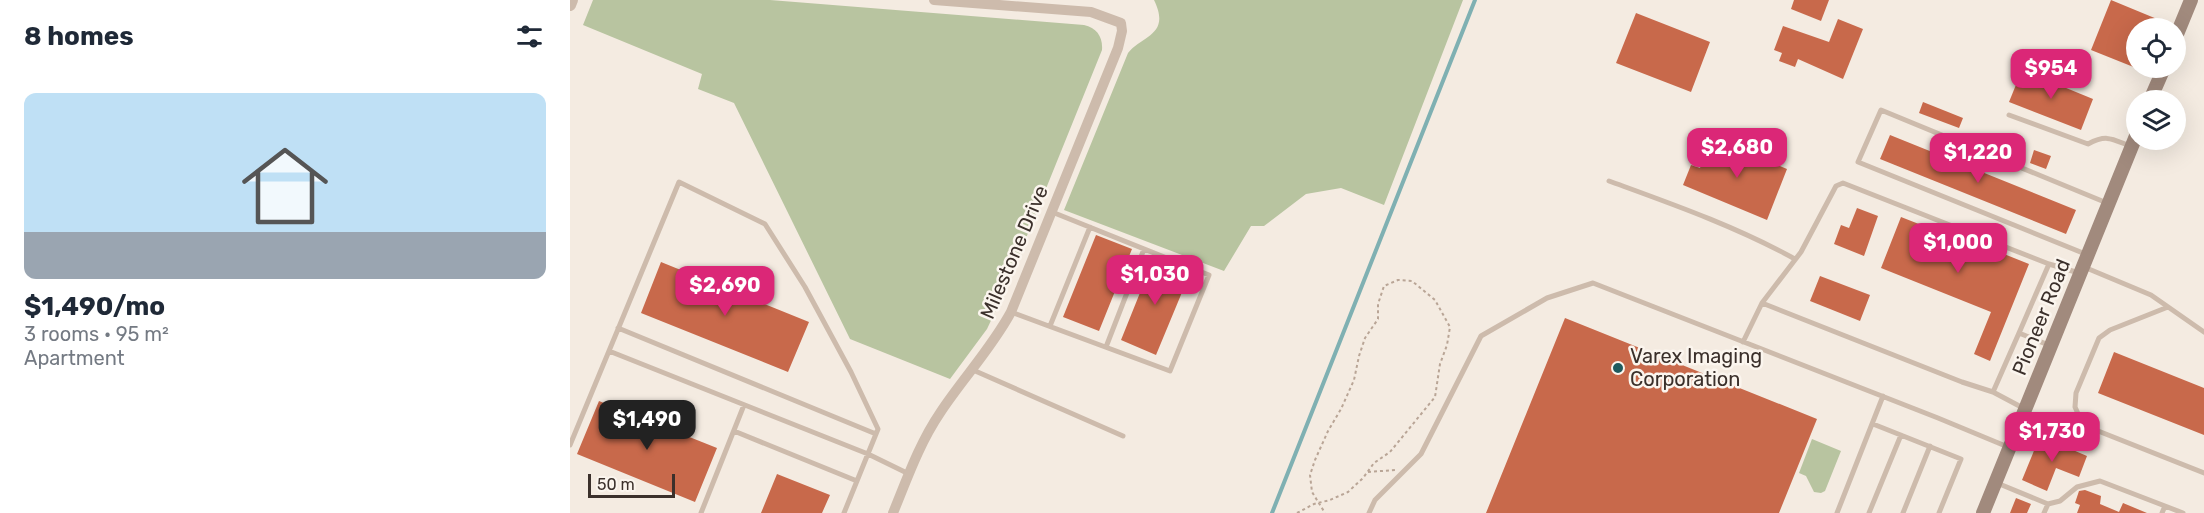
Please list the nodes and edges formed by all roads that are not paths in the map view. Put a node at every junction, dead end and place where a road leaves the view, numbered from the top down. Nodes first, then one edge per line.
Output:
1 (572, 0) edge
2 (934, 0) edge
3 (2191, 0) edge
4 (570, 5) edge
5 (2184, 18) edge
6 (2008, 115) dead end
7 (2126, 140) edge
8 (2130, 150) edge
9 (1609, 180) dead end
10 (2108, 204) junction
11 (1052, 212) junction
12 (1090, 227) junction
13 (1144, 249) junction
14 (1795, 259) junction
15 (2049, 264) junction
16 (2084, 265) junction
17 (1762, 303) junction
18 (2168, 307) junction
19 (1011, 312) junction
20 (1050, 326) junction
21 (618, 328) junction
22 (2204, 332) edge
23 (2019, 333) junction
24 (1743, 342) junction
25 (2051, 346) junction
26 (1106, 347) junction
27 (609, 351) junction
28 (973, 370) junction
29 (1993, 392) junction
30 (1883, 396) junction
31 (744, 405) junction
32 (2025, 409) junction
33 (1873, 424) junction
34 (734, 431) junction
35 (876, 434) junction
36 (1901, 435) junction
37 (1123, 436) dead end
38 (570, 445) edge
39 (1930, 447) junction
40 (2010, 448) junction
41 (868, 454) junction
42 (2204, 473) edge
43 (909, 474) junction
44 (857, 481) junction
45 (1996, 482) junction
46 (2048, 504) junction
47 (2165, 506) junction
48 (896, 512) edge
49 (701, 513) edge
50 (844, 513) edge
51 (1370, 513) edge
52 (1837, 513) edge
53 (1869, 513) edge
54 (1903, 513) edge
55 (1939, 513) edge
56 (1983, 513) edge
57 (2044, 513) edge
58 (2162, 513) edge
59 (2183, 513) edge

1 - 4 street
2 - 11 street, Milestone Drive
3 - 5 main road
6 - 7 lane
8 - 10 main road, Pioneer Road
9 - 14 lane
10 - 16 main road, Pioneer Road
10 - 16 lane
11 - 12 lane
11 - 19 street, Milestone Drive
12 - 13 lane
12 - 20 lane
13 - 26 lane
13 - 26 lane
14 - 15 lane
14 - 17 lane
15 - 16 lane
15 - 23 lane
16 - 18 lane
16 - 25 main road, Pioneer Road
17 - 24 lane
17 - 29 lane
18 - 22 lane
18 - 42 lane
19 - 20 lane
19 - 28 street, Milestone Drive
20 - 26 lane
21 - 27 lane
21 - 35 lane
21 - 35 lane
23 - 25 lane
23 - 29 lane
24 - 30 lane
24 - 51 lane
25 - 32 main road, Pioneer Road
27 - 31 lane
27 - 38 lane
28 - 37 lane
28 - 43 street, Milestone Drive
29 - 32 lane
30 - 33 lane
30 - 40 lane
31 - 34 lane
31 - 41 lane
32 - 40 main road, Pioneer Road
33 - 36 lane
33 - 52 lane
34 - 44 lane
34 - 49 lane
35 - 41 lane
36 - 39 lane
36 - 53 lane
39 - 54 lane
39 - 55 lane
40 - 45 main road, Pioneer Road
41 - 43 lane
41 - 44 lane
43 - 48 street, Milestone Drive
44 - 50 lane
45 - 46 lane
45 - 56 main road, Pioneer Road
46 - 47 lane
46 - 57 lane
47 - 58 lane
47 - 59 lane

